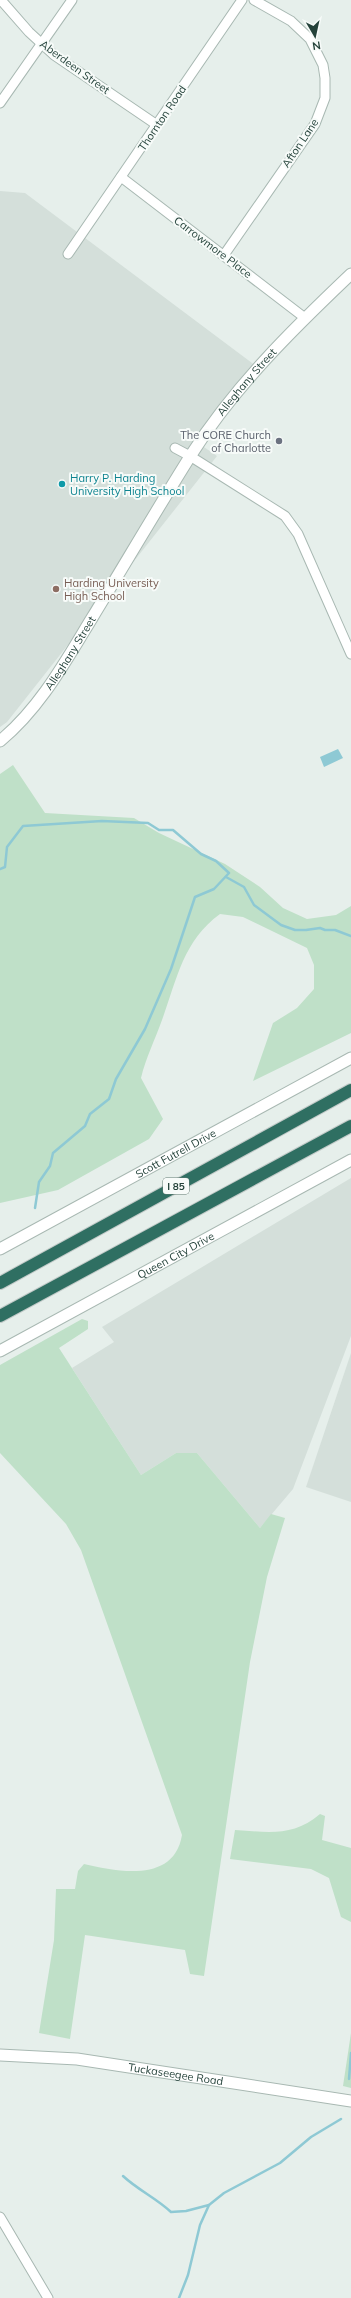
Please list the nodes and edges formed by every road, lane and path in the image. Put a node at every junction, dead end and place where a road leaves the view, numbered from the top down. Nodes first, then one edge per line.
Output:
1 (1, 0) edge
2 (72, 0) edge
3 (242, 0) edge
4 (254, 0) edge
5 (42, 44) junction
6 (0, 104) edge
7 (156, 125) junction
8 (121, 177) junction
9 (68, 254) dead end
10 (224, 255) junction
11 (351, 274) edge
12 (305, 318) junction
13 (174, 448) dead end
14 (190, 456) junction
15 (351, 654) edge
16 (0, 741) edge
17 (351, 1058) edge
18 (351, 1090) edge
19 (351, 1126) edge
20 (351, 1160) edge
21 (0, 1248) edge
22 (0, 1282) edge
23 (0, 1316) edge
24 (0, 1351) edge
25 (0, 2055) edge
26 (351, 2102) edge
27 (0, 2217) edge
28 (48, 2298) edge

1 - 5 street, Aberdeen Street
2 - 5 street
3 - 7 street, Thornton Road
4 - 10 street, Afton Lane
5 - 6 street
5 - 7 street, Aberdeen Street
7 - 8 street, Thornton Road
8 - 9 street, Thornton Road
8 - 10 street, Carrowmore Place
10 - 12 street, Carrowmore Place
11 - 12 street, Alleghany Street
12 - 14 street, Alleghany Street
13 - 14 street
14 - 15 street
14 - 16 street, Alleghany Street
17 - 21 street, Scott Futrell Drive
18 - 22 highway, I 85
19 - 23 highway
20 - 24 street, Queen City Drive
25 - 26 street, Tuckaseegee Road
27 - 28 street

